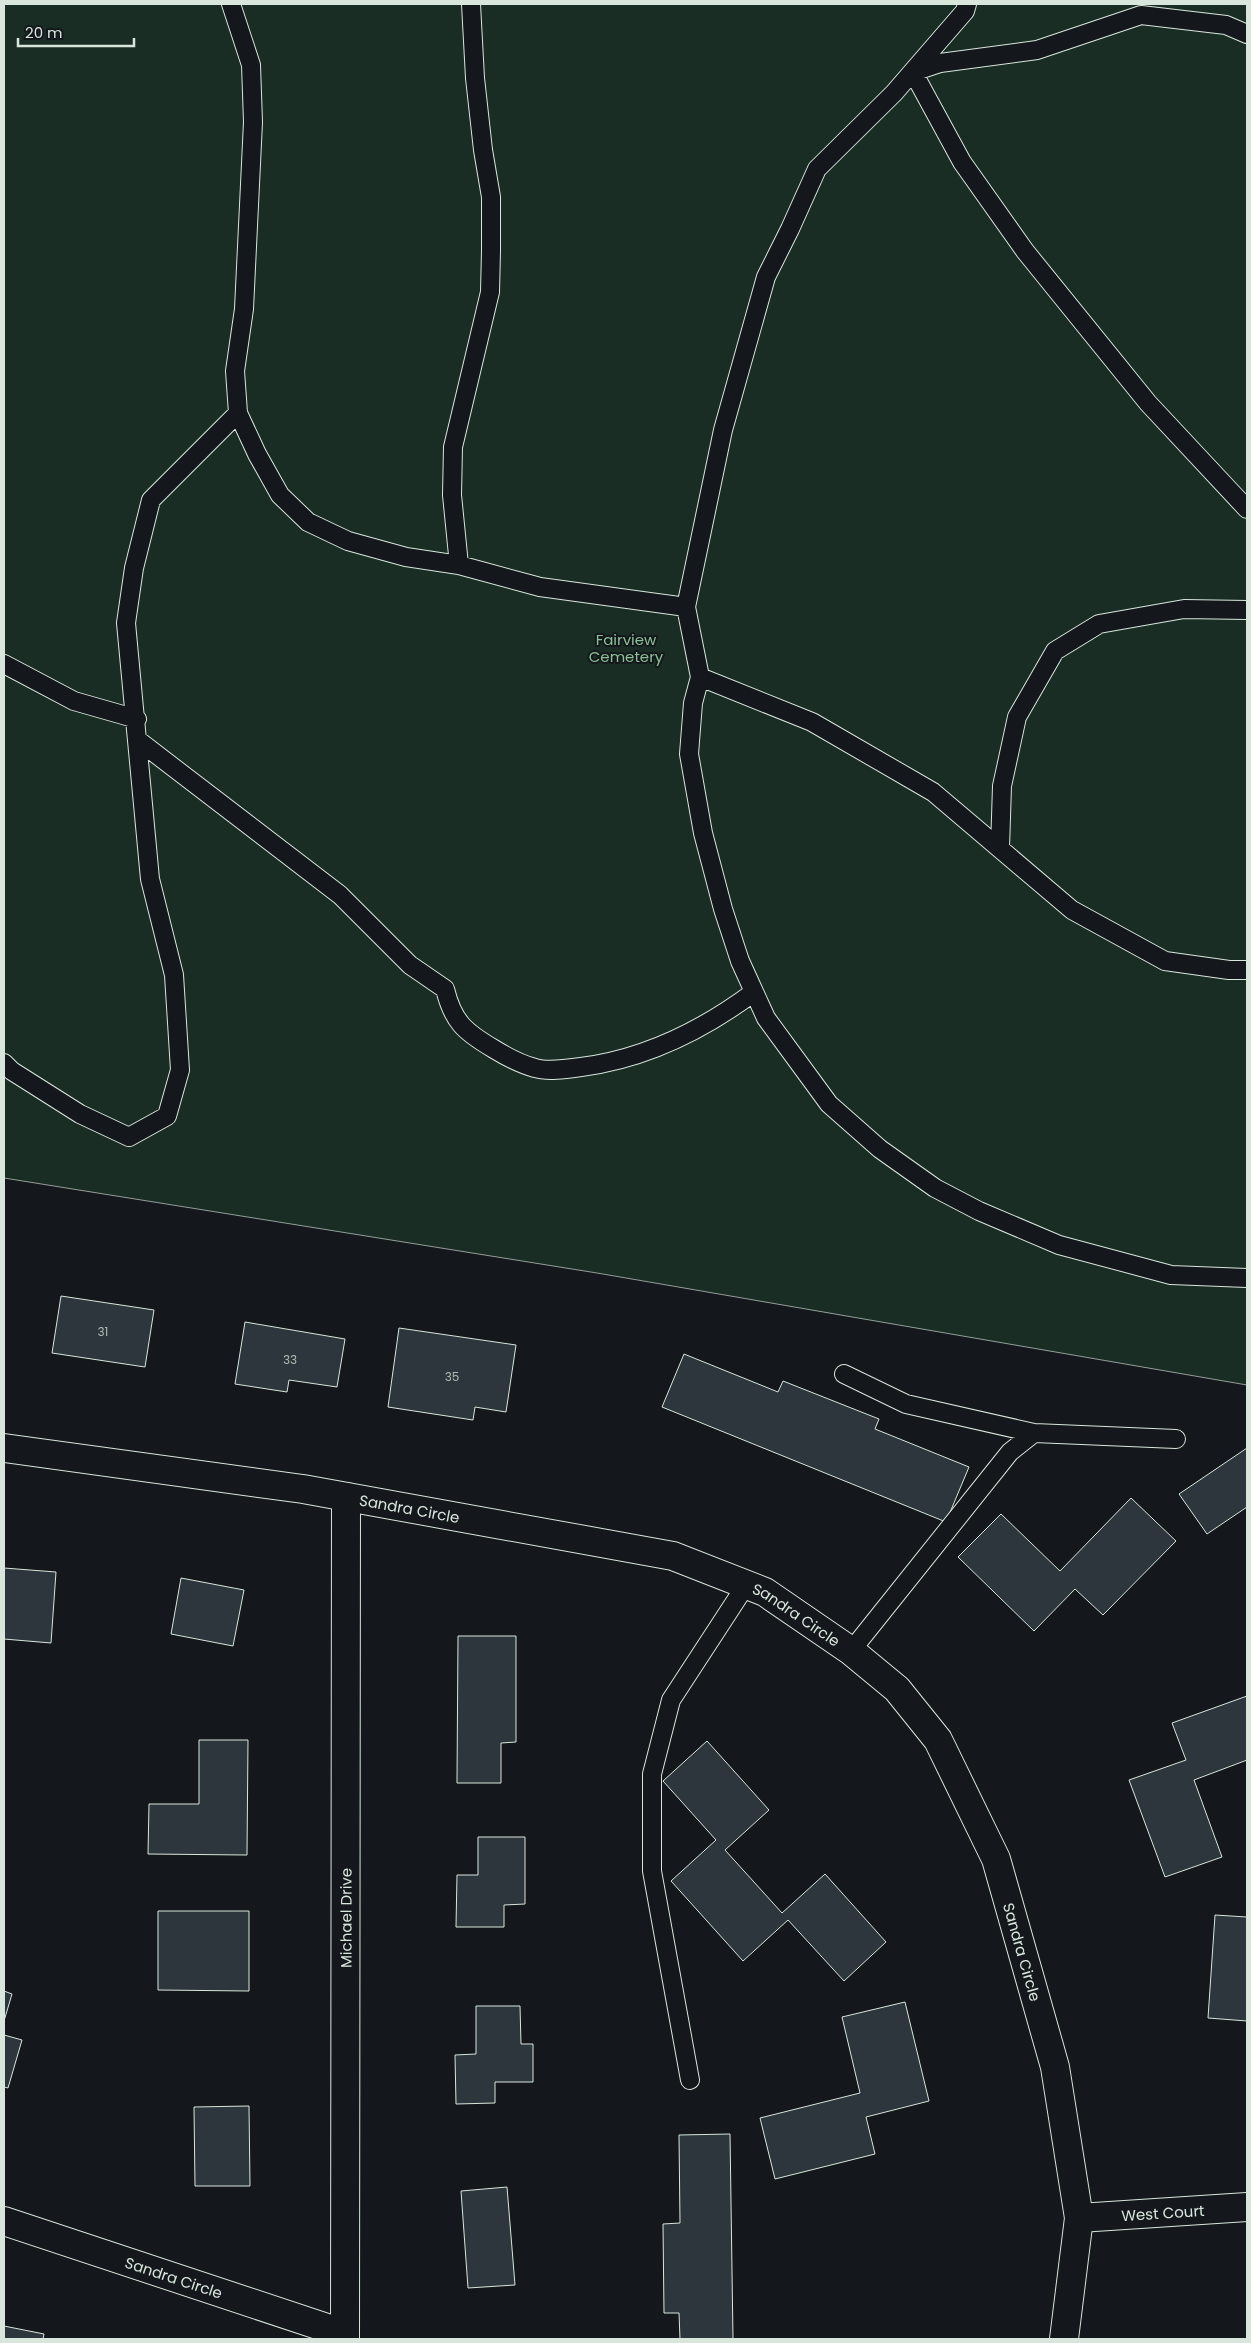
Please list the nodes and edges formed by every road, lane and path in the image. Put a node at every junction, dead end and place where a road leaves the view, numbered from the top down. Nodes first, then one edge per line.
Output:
1 (231, 4) edge
2 (471, 4) edge
3 (967, 4) edge
4 (1247, 34) edge
5 (912, 72) junction
6 (238, 413) junction
7 (1247, 509) edge
8 (459, 565) junction
9 (686, 608) junction
10 (1247, 610) edge
11 (4, 664) edge
12 (700, 677) junction
13 (136, 719) junction
14 (139, 741) junction
15 (1000, 848) junction
16 (1247, 970) edge
17 (754, 992) junction
18 (4, 1063) edge
19 (1247, 1278) edge
20 (844, 1374) dead end
21 (1034, 1434) junction
22 (1176, 1439) dead end
23 (4, 1448) edge
24 (346, 1497) junction
25 (746, 1585) junction
26 (851, 1651) junction
27 (690, 2080) dead end
28 (1247, 2207) edge
29 (1078, 2218) junction
30 (4, 2221) edge
31 (345, 2337) edge
32 (1064, 2339) edge

1 - 6 lane
2 - 8 lane
3 - 5 lane
4 - 5 lane
5 - 7 lane
5 - 9 lane
6 - 8 lane
6 - 13 lane
8 - 9 lane
9 - 12 lane
10 - 15 lane
11 - 13 lane
12 - 15 lane
12 - 17 lane
13 - 14 lane
14 - 17 lane
14 - 18 lane
15 - 16 lane
17 - 19 lane
20 - 21 lane
21 - 22 lane
21 - 26 lane
23 - 24 street, Sandra Circle
24 - 25 street, Sandra Circle
24 - 31 street, Michael Drive
25 - 26 street, Sandra Circle
25 - 27 lane
26 - 29 street, Sandra Circle
28 - 29 street, West Court
29 - 32 street, Sandra Circle
30 - 31 street, Sandra Circle

